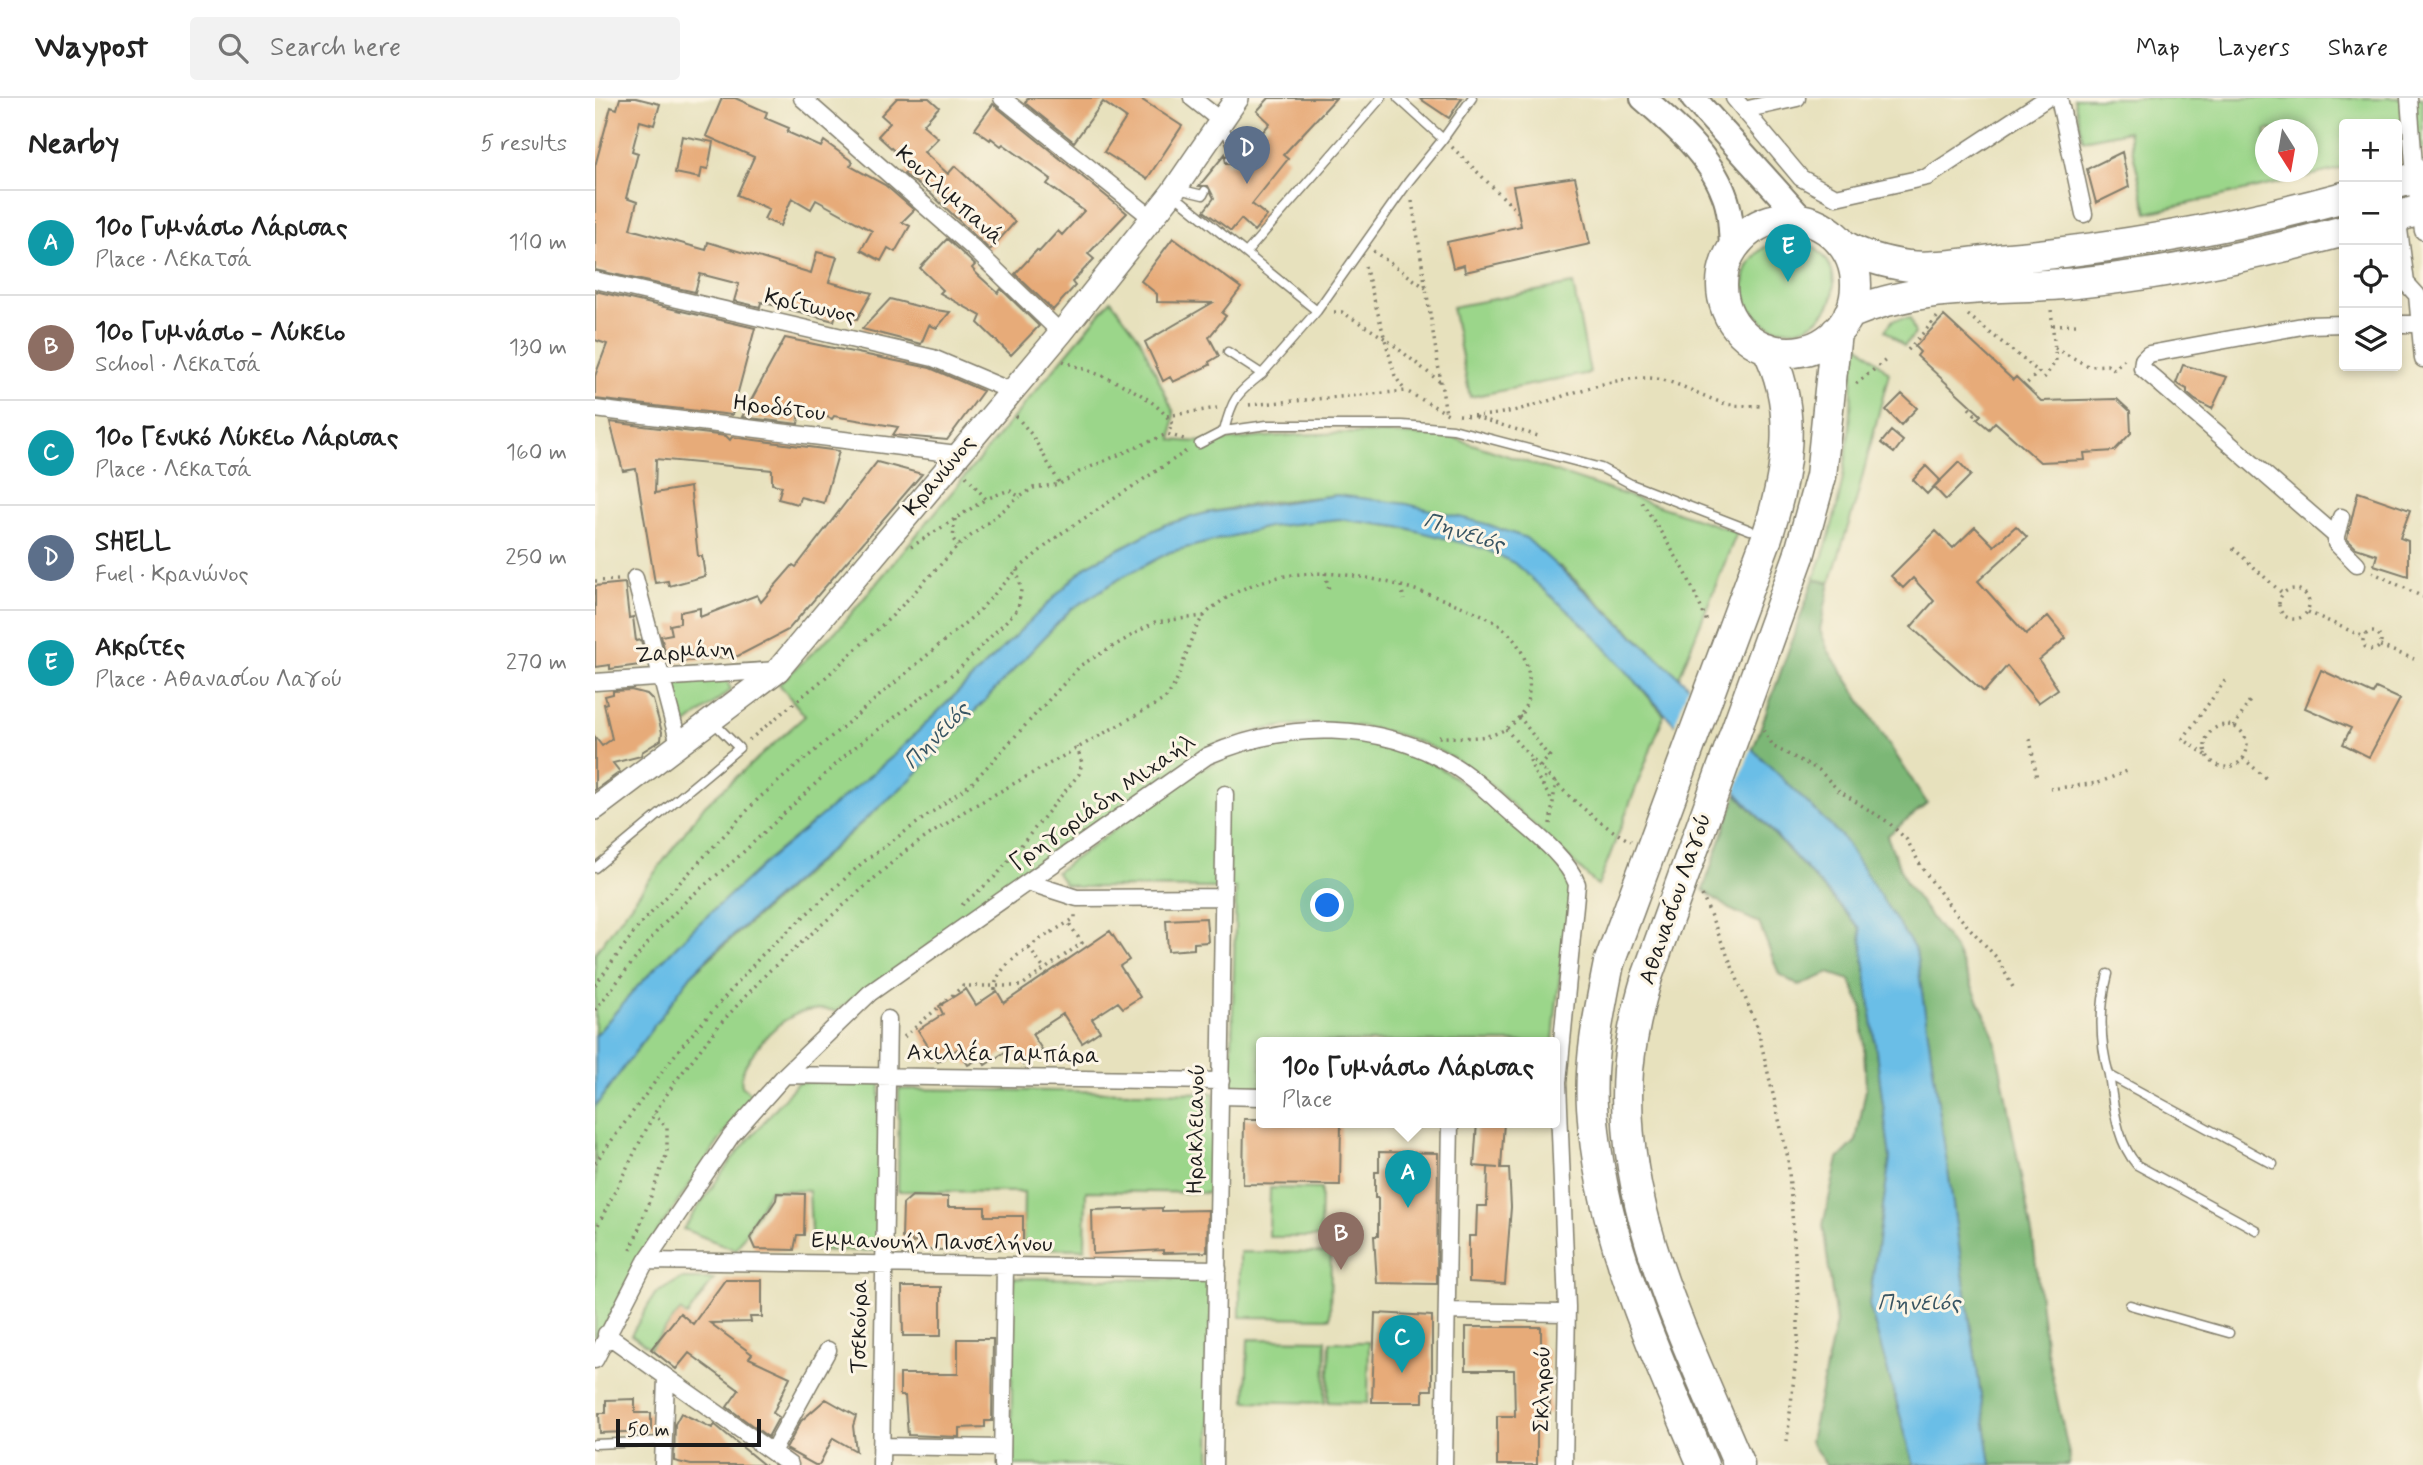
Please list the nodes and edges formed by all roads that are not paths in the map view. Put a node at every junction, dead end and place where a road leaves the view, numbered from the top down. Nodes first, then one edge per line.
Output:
1 (802, 98) edge
2 (1002, 98) edge
3 (1192, 98) edge
4 (1237, 98) edge
5 (1381, 98) edge
6 (1472, 98) edge
7 (1643, 98) edge
8 (1693, 98) edge
9 (1797, 98) edge
10 (2047, 98) edge
11 (2059, 98) edge
12 (2409, 98) edge
13 (1399, 99) edge
14 (1739, 104) edge
15 (1221, 121) junction
16 (1443, 139) junction
17 (1230, 159) dead end
18 (2412, 179) edge
19 (1173, 191) junction
20 (1205, 191) dead end
21 (2339, 199) edge
22 (2084, 214) dead end
23 (2410, 216) edge
24 (1152, 218) junction
25 (1802, 219) junction
26 (2339, 233) edge
27 (1843, 245) junction
28 (1733, 248) junction
29 (1246, 253) junction
30 (595, 280) edge
31 (2420, 290) edge
32 (1317, 311) junction
33 (1843, 323) junction
34 (2339, 324) edge
35 (2402, 324) edge
36 (2421, 324) edge
37 (1061, 333) junction
38 (1767, 348) junction
39 (1228, 352) dead end
40 (2423, 359) edge
41 (1262, 374) junction
42 (1005, 397) junction
43 (595, 409) edge
44 (1224, 431) junction
45 (1199, 444) road end
46 (952, 461) junction
47 (2341, 517) dead end
48 (1758, 535) junction
49 (2336, 536) junction
50 (2357, 565) road end
51 (635, 578) dead end
52 (778, 670) junction
53 (660, 676) junction
54 (595, 682) edge
55 (711, 720) junction
56 (679, 744) junction
57 (1225, 794) dead end
58 (595, 808) edge
59 (595, 867) edge
60 (1030, 883) junction
61 (1223, 897) junction
62 (2108, 974) dead end
63 (888, 1019) dead end
64 (1560, 1062) edge
65 (785, 1075) junction
66 (2109, 1075) junction
67 (887, 1076) junction
68 (1221, 1089) junction
69 (1256, 1096) edge
70 (1450, 1128) edge
71 (1560, 1128) edge
72 (2273, 1164) dead end
73 (2256, 1230) dead end
74 (646, 1261) junction
75 (884, 1265) junction
76 (1006, 1266) junction
77 (1217, 1269) junction
78 (2130, 1305) dead end
79 (1447, 1311) junction
80 (1566, 1313) junction
81 (2229, 1333) dead end
82 (606, 1334) junction
83 (828, 1350) dead end
84 (595, 1360) edge
85 (666, 1377) junction
86 (664, 1441) junction
87 (595, 1444) edge
88 (881, 1446) junction
89 (772, 1452) junction
90 (1002, 1457) edge
91 (663, 1465) edge
92 (790, 1465) edge
93 (881, 1465) edge
94 (1215, 1465) edge
95 (1444, 1465) edge
96 (1564, 1465) edge
97 (1703, 1465) edge
98 (1739, 1465) edge

1 - 37 street, Κουτλιμπανά
2 - 24 street
3 - 15 street
4 - 15 street, Κρανώνος
5 - 29 lane
6 - 16 lane
7 - 28 main road
8 - 25 main road
9 - 14 street
10 - 14 street
11 - 22 street
12 - 18 street
13 - 16 lane
15 - 17 lane
15 - 19 street, Κρανώνος
16 - 32 lane
18 - 23 street
19 - 20 lane
19 - 24 street, Κρανώνος
19 - 29 lane
21 - 27 highway
23 - 31 street
24 - 37 street, Κρανώνος
25 - 27 highway
25 - 28 highway
26 - 33 highway
27 - 33 highway
28 - 38 highway
29 - 32 lane
30 - 42 street, Κρίτωνος
31 - 36 street
32 - 41 lane
33 - 38 highway
33 - 98 highway, Αθανασίου Λαγού, bridge
34 - 49 street
35 - 36 street
36 - 40 street
37 - 42 street, Κρανώνος
38 - 48 highway, Αθανασίου Λαγού
39 - 41 lane
41 - 44 lane
42 - 46 street, Κρανώνος
43 - 46 street, Ηροδότου
44 - 45 lane
44 - 48 lane
46 - 52 street, Κρανώνος
47 - 49 street
48 - 97 highway, Αθανασίου Λαγού, bridge
49 - 50 street
51 - 53 street
52 - 53 street, Ζαρμάνη
52 - 55 street, Κρανώνος
53 - 54 street, Ζαρμάνη
53 - 56 street
55 - 56 street, Κρανώνος
55 - 59 lane
56 - 58 street, Κρανώνος
57 - 61 street, Ηρακλειανού
60 - 61 street
60 - 64 street, Γρηγοριάδη Μιχαήλ
60 - 65 street, Γρηγοριάδη Μιχαήλ
61 - 68 street, Ηρακλειανού
62 - 66 lane
63 - 67 street, Τσεκούρα
65 - 67 street, Αχιλλέα Ταμπάρα
65 - 74 street, Γρηγοριάδη Μιχαήλ
66 - 72 lane
66 - 73 lane
67 - 68 street, Αχιλλέα Ταμπάρα
67 - 75 street, Τσεκούρα
68 - 69 street, Αχιλλέα Ταμπάρα
68 - 77 street, Ηρακλειανού
70 - 79 street
71 - 80 street, Γρηγοριάδη Μιχαήλ
74 - 75 street, Εμμανουήλ Πανσελήνου
74 - 82 street, Γρηγοριάδη Μιχαήλ
75 - 76 street, Εμμανουήλ Πανσελήνου
75 - 88 street, Τσεκούρα
76 - 77 street, Εμμανουήλ Πανσελήνου
76 - 90 street
77 - 94 street, Ηρακλειανού
78 - 81 lane
79 - 80 street
79 - 95 street
80 - 96 street, Σκληρού
82 - 84 street, Γρηγοριάδη Μιχαήλ
82 - 85 street
83 - 89 street
85 - 86 street
85 - 89 street
86 - 87 lane
86 - 91 street
88 - 90 street
88 - 93 street, Τσεκούρα
89 - 92 street

